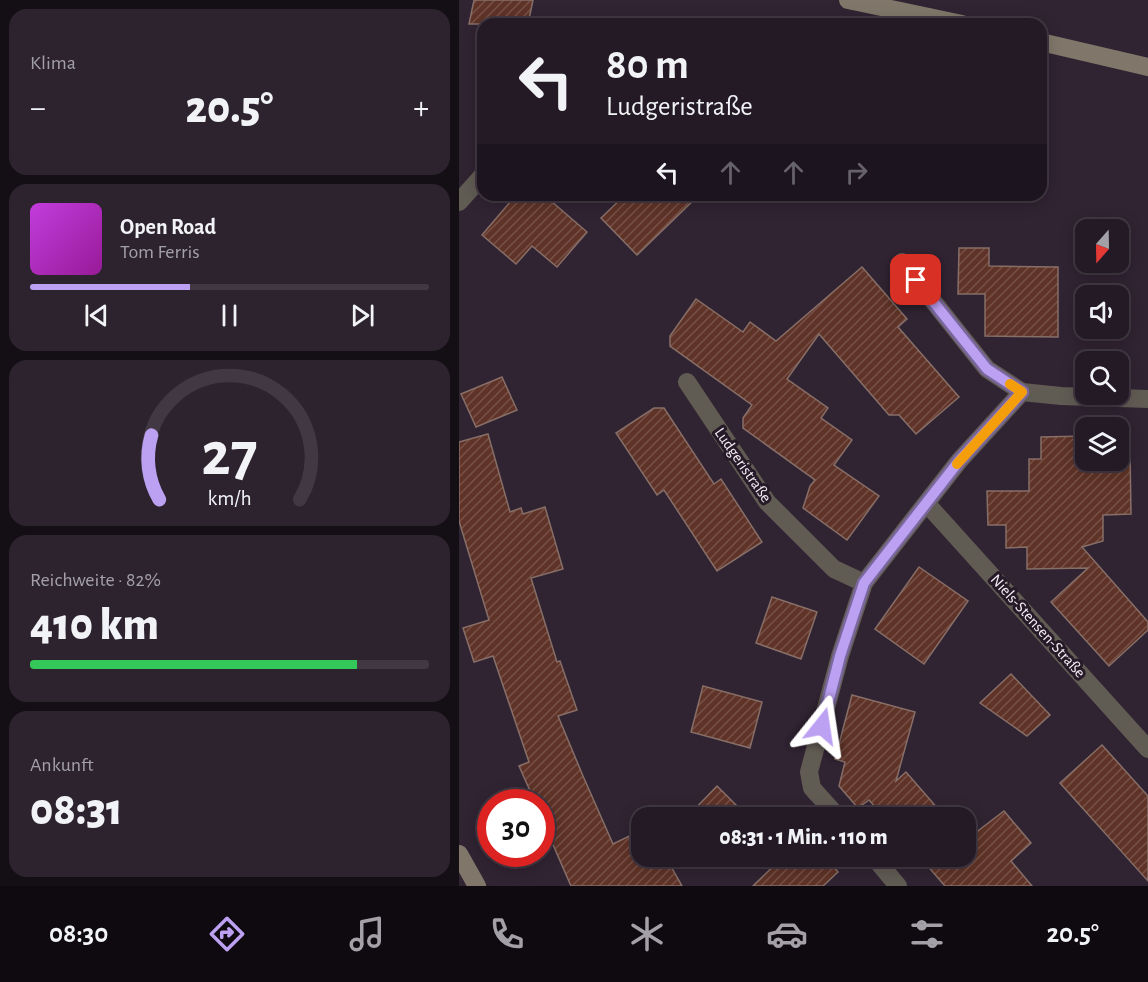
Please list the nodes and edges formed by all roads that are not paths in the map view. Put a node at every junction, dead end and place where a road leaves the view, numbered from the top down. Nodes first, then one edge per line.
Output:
1 (847, 0) edge
2 (933, 18) edge
3 (1047, 43) edge
4 (1148, 68) edge
5 (477, 182) edge
6 (459, 202) edge
7 (901, 262) dead end
8 (687, 382) dead end
9 (1022, 392) junction
10 (1148, 399) edge
11 (927, 504) junction
12 (864, 583) junction
13 (1148, 749) edge
14 (829, 807) edge
15 (459, 854) edge
16 (882, 867) edge
17 (477, 886) edge
18 (898, 886) edge

1 - 2 main road
3 - 4 main road
5 - 6 street
7 - 9 street
8 - 12 street, Ludgeristraße
9 - 10 street
9 - 11 street
11 - 12 street
11 - 13 street, Niels-Stensen-Straße
12 - 14 street
15 - 17 main road
16 - 18 street

